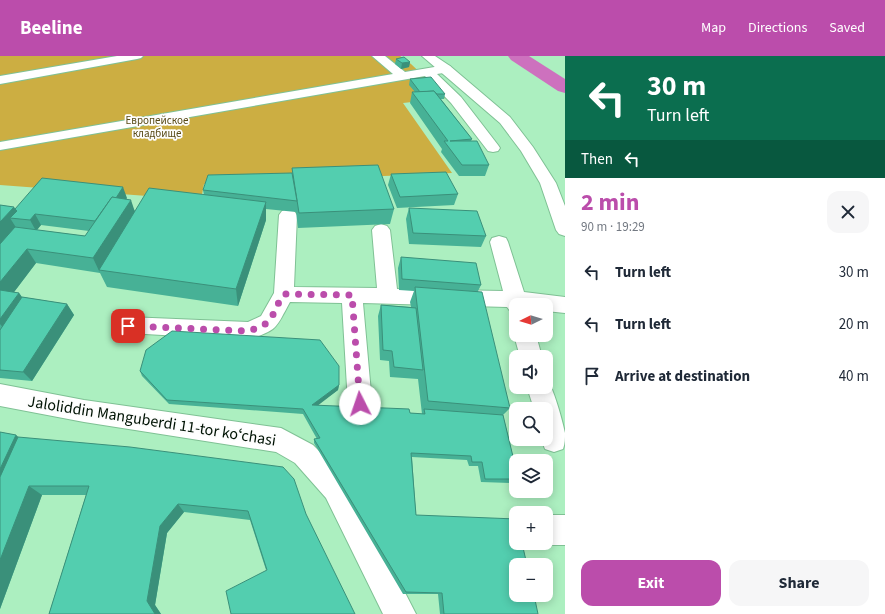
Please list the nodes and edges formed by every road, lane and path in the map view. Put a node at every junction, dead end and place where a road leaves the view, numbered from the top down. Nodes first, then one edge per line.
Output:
1 (137, 56) edge
2 (378, 56) edge
3 (428, 56) edge
4 (446, 69) junction
5 (428, 72) junction
6 (402, 76) junction
7 (0, 80) edge
8 (0, 146) edge
9 (493, 148) dead end
10 (288, 215) edge
11 (381, 230) edge
12 (565, 230) edge
13 (499, 242) dead end
14 (284, 294) junction
15 (352, 295) junction
16 (388, 296) junction
17 (515, 298) edge
18 (509, 302) edge
19 (553, 304) edge
20 (565, 305) edge
21 (128, 326) dead end
22 (0, 395) edge
23 (360, 404) dead end
24 (553, 436) edge
25 (554, 440) dead end
26 (553, 530) edge
27 (565, 530) edge
28 (400, 614) edge

1 - 7 main road
2 - 6 main road
3 - 4 main road
4 - 5 main road
4 - 12 main road
5 - 6 main road
5 - 9 main road
6 - 8 main road
10 - 14 main road
11 - 16 main road
13 - 17 main road
14 - 15 main road
14 - 21 main road
15 - 16 main road
15 - 23 main road
16 - 18 main road
19 - 20 main road
22 - 28 main road, Jaloliddin Manguberdi 11-tor koʻchasi
24 - 25 main road
26 - 27 main road

